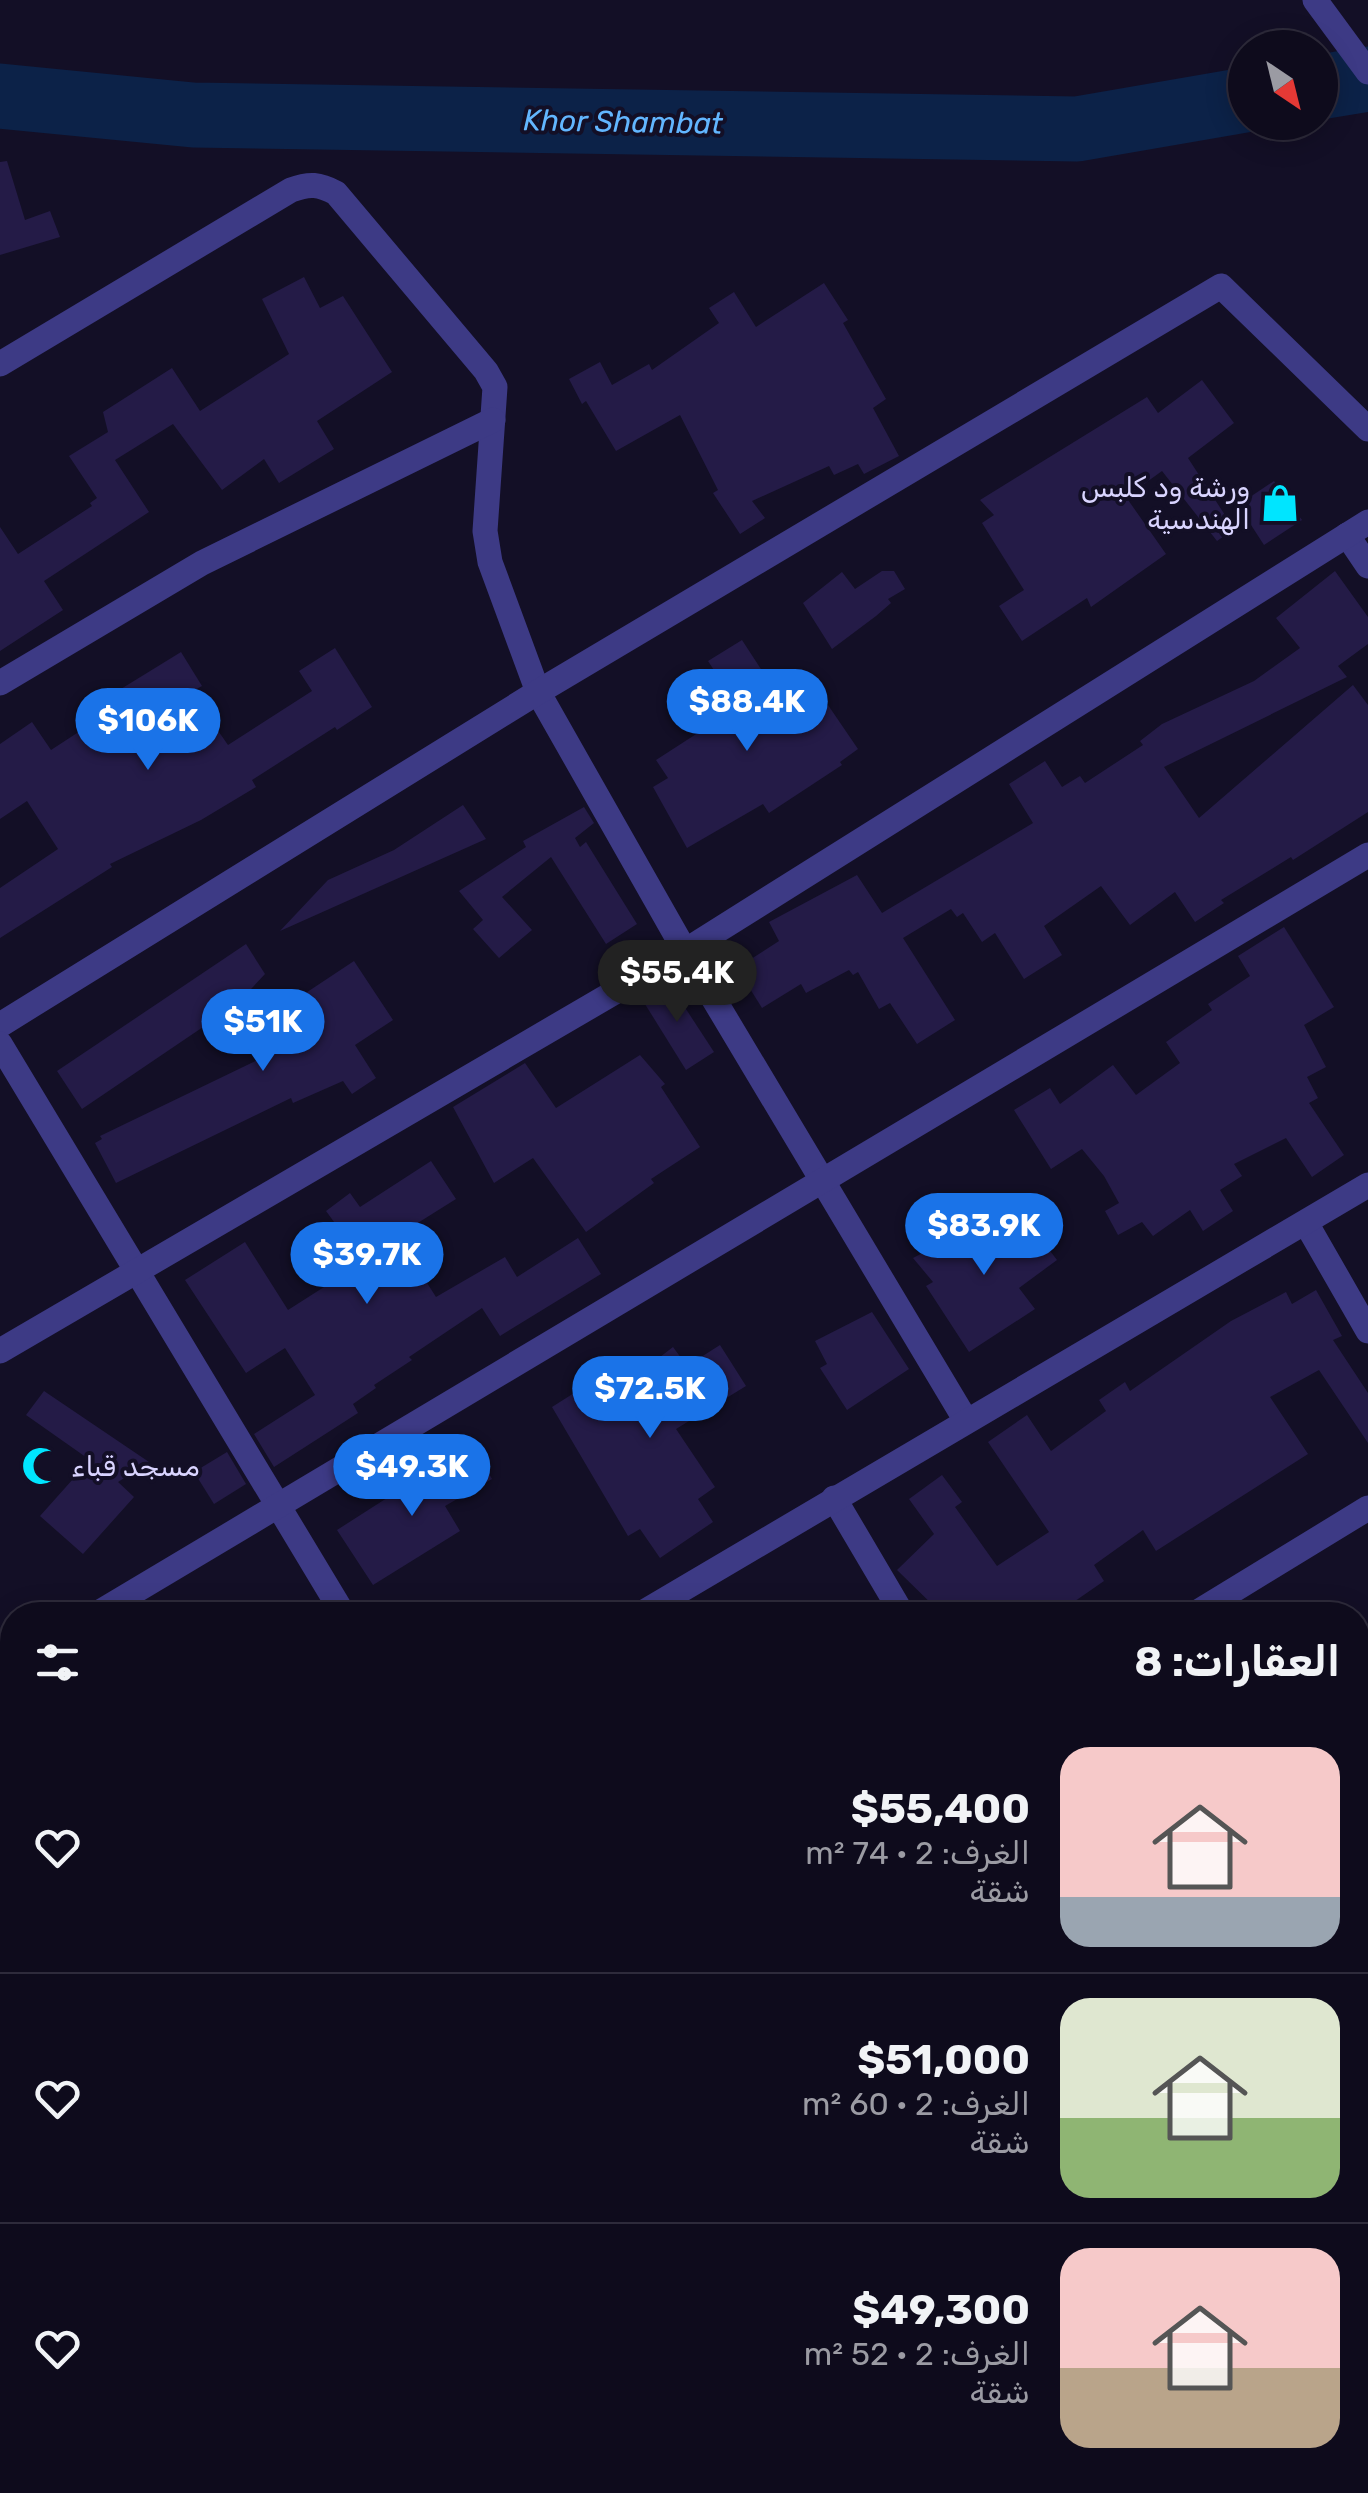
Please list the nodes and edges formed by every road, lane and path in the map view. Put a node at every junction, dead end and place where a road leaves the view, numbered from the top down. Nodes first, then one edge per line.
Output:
1 (1315, 0) edge
2 (1368, 72) edge
3 (0, 364) edge
4 (492, 420) junction
5 (1368, 428) edge
6 (1358, 528) edge
7 (1368, 566) edge
8 (0, 683) edge
9 (538, 692) junction
10 (1368, 855) edge
11 (685, 951) junction
12 (0, 1025) edge
13 (0, 1044) edge
14 (820, 1179) junction
15 (1368, 1184) edge
16 (1306, 1224) junction
17 (136, 1272) junction
18 (1368, 1331) edge
19 (0, 1352) edge
20 (966, 1420) junction
21 (834, 1498) junction
22 (277, 1508) junction
23 (1368, 1508) edge
24 (117, 1602) edge
25 (336, 1602) edge
26 (661, 1602) edge
27 (895, 1602) edge
28 (1213, 1602) edge

1 - 2 street
3 - 4 street
4 - 8 street
4 - 9 street
5 - 9 street
6 - 7 street
6 - 11 street
9 - 11 street
9 - 12 street
10 - 14 street
11 - 14 street
11 - 17 street
13 - 17 street
14 - 20 street
14 - 22 street
15 - 16 street
16 - 18 street
16 - 20 street
17 - 19 street
17 - 22 street
20 - 21 street
21 - 26 street
21 - 27 street
22 - 24 street
22 - 25 street
23 - 28 street

